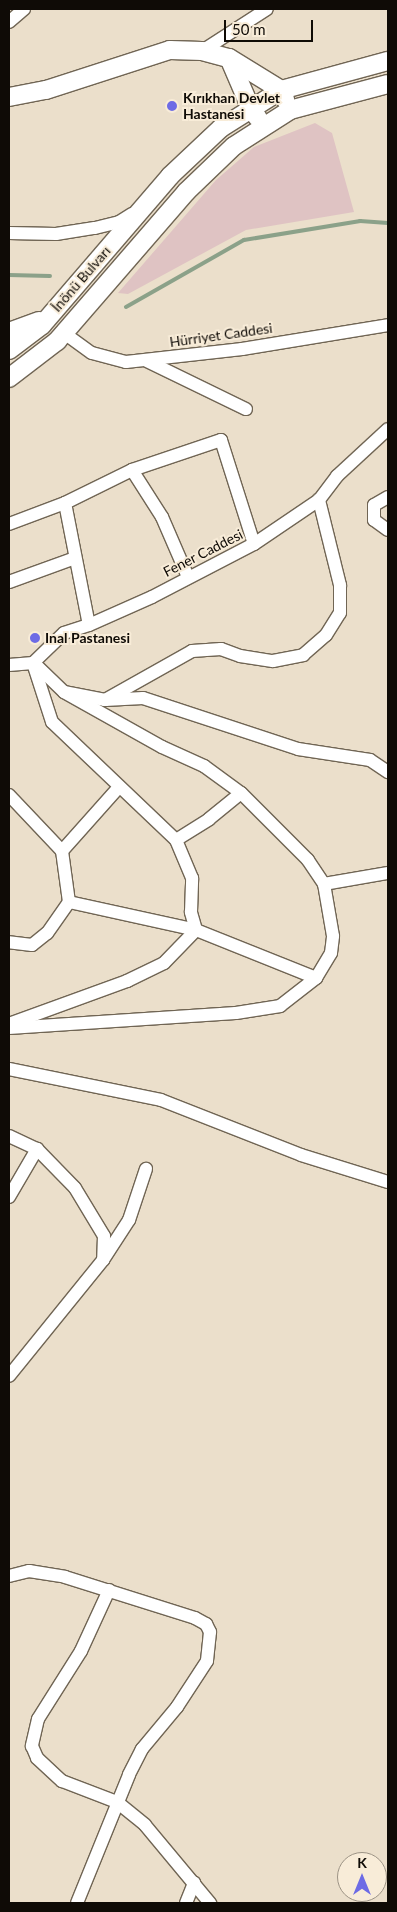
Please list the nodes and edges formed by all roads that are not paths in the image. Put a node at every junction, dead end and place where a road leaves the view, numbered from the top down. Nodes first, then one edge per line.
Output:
1 (24, 9) edge
2 (267, 9) edge
3 (9, 22) edge
4 (202, 51) junction
5 (229, 58) junction
6 (388, 61) edge
7 (388, 84) edge
8 (281, 90) junction
9 (9, 97) edge
10 (251, 109) junction
11 (290, 110) junction
12 (264, 127) junction
13 (143, 207) junction
14 (9, 234) edge
15 (47, 319) junction
16 (386, 330) edge
17 (10, 331) edge
18 (64, 333) junction
19 (9, 350) edge
20 (146, 360) junction
21 (9, 378) edge
22 (246, 409) dead end
23 (388, 429) edge
24 (132, 470) junction
25 (388, 497) edge
26 (319, 500) junction
27 (65, 503) junction
28 (9, 524) edge
29 (388, 530) edge
30 (254, 544) junction
31 (75, 558) junction
32 (188, 577) junction
33 (9, 582) edge
34 (89, 625) junction
35 (33, 663) junction
36 (9, 665) edge
37 (64, 692) junction
38 (105, 700) junction
39 (388, 772) edge
40 (119, 787) junction
41 (241, 793) junction
42 (9, 795) edge
43 (176, 840) junction
44 (62, 851) junction
45 (388, 873) edge
46 (324, 884) junction
47 (69, 902) junction
48 (196, 930) junction
49 (9, 942) edge
50 (316, 978) junction
51 (9, 1024) edge
52 (9, 1028) edge
53 (9, 1069) edge
54 (9, 1136) edge
55 (37, 1149) junction
56 (146, 1169) dead end
57 (388, 1182) edge
58 (9, 1197) edge
59 (104, 1260) junction
60 (9, 1376) edge
61 (9, 1576) edge
62 (109, 1590) junction
63 (117, 1802) junction
64 (194, 1883) junction
65 (77, 1903) edge
66 (186, 1903) edge
67 (210, 1903) edge

1 - 3 street
2 - 4 street
4 - 5 main road
4 - 9 main road
5 - 8 main road
5 - 10 main road
6 - 8 main road, İnönü Bulvarı
7 - 11 main road, İnönü Bulvarı
8 - 10 main road, İnönü Bulvarı
8 - 11 main road
10 - 12 main road
10 - 13 main road, İnönü Bulvarı
11 - 12 main road, İnönü Bulvarı
12 - 18 main road, İnönü Bulvarı
13 - 14 street
13 - 15 main road, İnönü Bulvarı
15 - 17 main road
15 - 18 main road
15 - 19 main road, İnönü Bulvarı
16 - 20 street, Hürriyet Caddesi
18 - 20 street, Hürriyet Caddesi
18 - 21 main road, İnönü Bulvarı
20 - 22 street
23 - 26 street, Fener Caddesi
24 - 27 street
24 - 30 street
24 - 32 street
25 - 29 street
26 - 30 street, Fener Caddesi
26 - 38 street
27 - 28 street
27 - 31 street
30 - 32 street, Fener Caddesi
31 - 33 street
31 - 34 street
32 - 34 street, Fener Caddesi
34 - 35 street, Fener Caddesi
35 - 36 street
35 - 37 street
35 - 40 street
37 - 38 street
37 - 41 street
38 - 39 street
40 - 43 street
40 - 44 street
41 - 43 street
41 - 46 street
42 - 44 street
43 - 48 street
44 - 47 street
45 - 46 street
46 - 50 street
47 - 48 street
47 - 49 street
48 - 50 street
48 - 51 street
50 - 52 street
53 - 57 street
54 - 55 street
55 - 58 street
55 - 59 street
56 - 59 street
59 - 60 street
61 - 62 street
62 - 63 street
62 - 63 street
63 - 64 street
63 - 65 street
64 - 66 street
64 - 67 street

